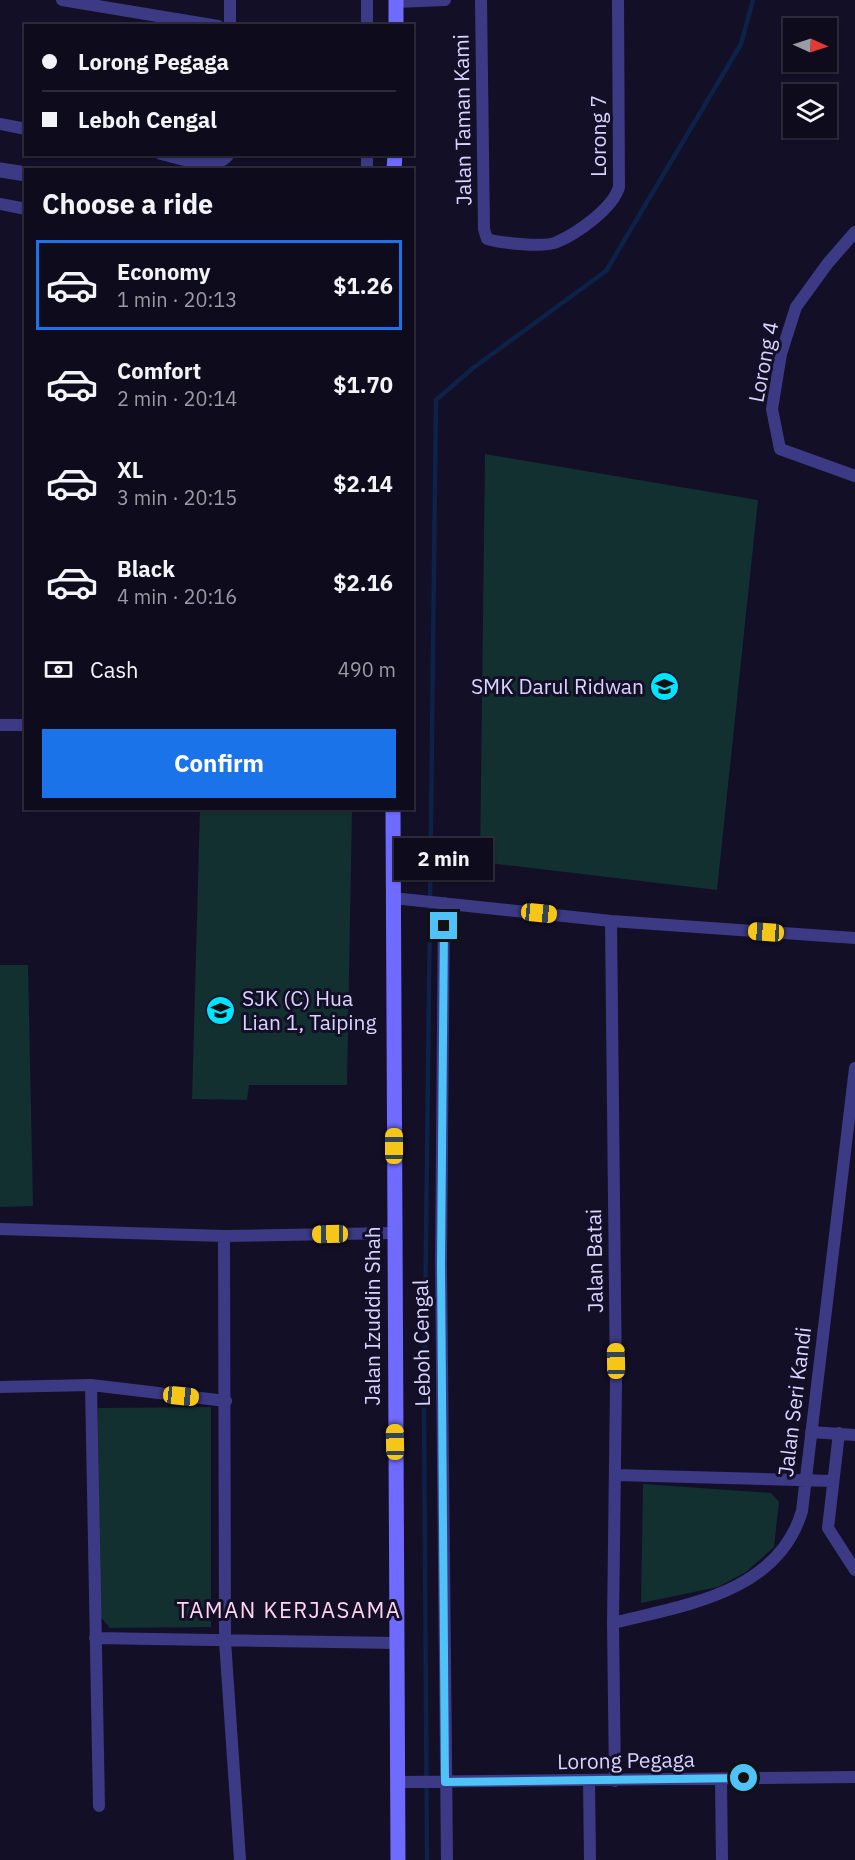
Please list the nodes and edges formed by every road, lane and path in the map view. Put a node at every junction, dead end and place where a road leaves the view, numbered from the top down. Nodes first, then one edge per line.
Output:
1 (62, 0) edge
2 (230, 0) edge
3 (367, 0) edge
4 (446, 0) edge
5 (481, 0) edge
6 (618, 0) edge
7 (396, 1) edge
8 (206, 24) edge
9 (230, 24) edge
10 (367, 24) edge
11 (396, 24) edge
12 (0, 124) edge
13 (24, 129) edge
14 (171, 156) edge
15 (227, 157) edge
16 (0, 170) edge
17 (24, 174) edge
18 (0, 204) edge
19 (24, 209) edge
20 (855, 232) edge
21 (487, 239) joint
22 (855, 476) edge
23 (24, 724) edge
24 (0, 725) edge
25 (393, 810) edge
26 (393, 898) junction
27 (441, 903) junction
28 (610, 921) junction
29 (855, 938) edge
30 (855, 1068) edge
31 (0, 1229) edge
32 (393, 1233) junction
33 (224, 1236) junction
34 (91, 1385) junction
35 (0, 1387) edge
36 (226, 1401) junction
37 (811, 1432) junction
38 (839, 1433) junction
39 (855, 1434) edge
40 (615, 1475) junction
41 (804, 1479) junction
42 (833, 1481) junction
43 (855, 1570) edge
44 (613, 1623) junction
45 (95, 1638) junction
46 (225, 1641) junction
47 (397, 1643) junction
48 (855, 1777) edge
49 (722, 1779) junction
50 (615, 1780) junction
51 (590, 1781) junction
52 (398, 1782) junction
53 (439, 1782) junction
54 (99, 1806) dead end
55 (240, 1860) edge
56 (398, 1860) edge
57 (447, 1860) edge
58 (590, 1860) edge
59 (722, 1860) edge

1 - 8 street
2 - 9 street
3 - 10 street
4 - 7 street
5 - 21 street, Jalan Taman Kami
6 - 21 street, Lorong 7
7 - 11 main road
12 - 13 street
14 - 15 street
16 - 17 street
18 - 19 street
20 - 22 street, Lorong 4
23 - 24 street
25 - 26 main road, Jalan Izuddin Shah
26 - 27 street
26 - 32 main road, Jalan Izuddin Shah
27 - 28 street
27 - 53 street, Leboh Cengal
28 - 29 street
28 - 40 street, Jalan Batai
30 - 37 street, Jalan Seri Kandi
31 - 33 street
32 - 33 street
32 - 47 main road, Jalan Izuddin Shah
33 - 36 street
34 - 35 street
34 - 36 street
34 - 45 street
36 - 46 street
37 - 38 street
37 - 41 street, Jalan Seri Kandi
38 - 39 street
38 - 42 street
40 - 41 street
40 - 44 street, Jalan Batai
41 - 42 street
41 - 44 street, Jalan Seri Kandi
42 - 43 street
44 - 50 street, Jalan Batai
45 - 46 street
45 - 54 street
46 - 47 street
46 - 55 street
47 - 52 main road, Jalan Izuddin Shah
48 - 49 street, Lorong Pegaga
49 - 50 street, Lorong Pegaga
49 - 59 street
50 - 51 street, Lorong Pegaga
51 - 53 street, Lorong Pegaga
51 - 58 street
52 - 53 street, Lorong Pegaga
52 - 56 main road, Jalan Izuddin Shah
53 - 57 street, Leboh Cengal

